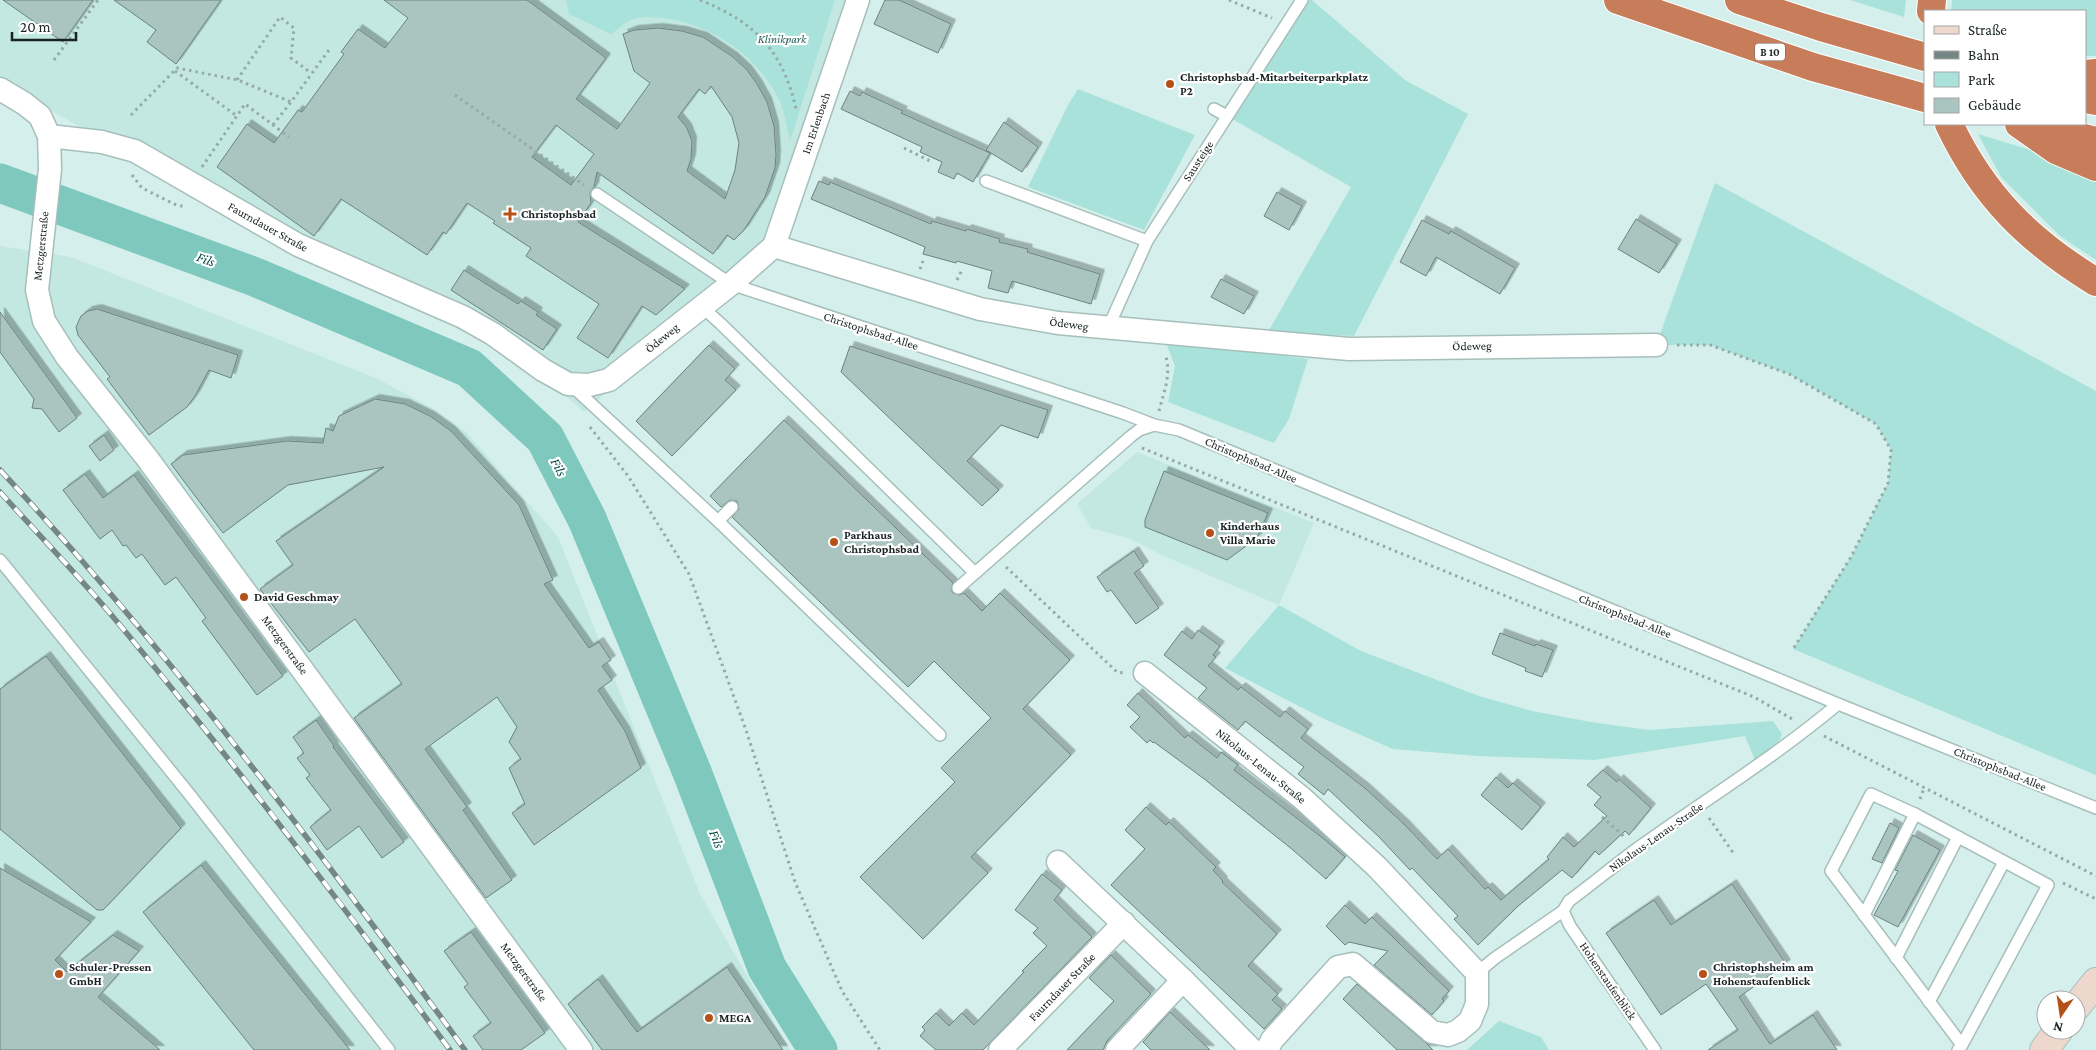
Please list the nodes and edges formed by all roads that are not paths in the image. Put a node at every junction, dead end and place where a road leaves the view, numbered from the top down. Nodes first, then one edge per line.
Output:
1 (858, 0) edge
2 (1302, 0) edge
3 (1618, 0) edge
4 (1739, 0) edge
5 (1924, 57) edge
6 (0, 89) edge
7 (1924, 98) edge
8 (1214, 109) dead end
9 (1227, 116) junction
10 (1949, 125) edge
11 (2020, 125) edge
12 (2030, 125) edge
13 (49, 136) junction
14 (2096, 141) edge
15 (2096, 167) edge
16 (986, 181) dead end
17 (597, 194) road end
18 (1147, 241) junction
19 (774, 246) junction
20 (2096, 282) edge
21 (730, 284) junction
22 (701, 306) junction
23 (1108, 328) junction
24 (1656, 345) road end
25 (543, 370) joint
26 (568, 384) junction
27 (1154, 425) junction
28 (732, 507) dead end
29 (718, 521) junction
30 (0, 560) edge
31 (975, 573) junction
32 (958, 588) dead end
33 (1145, 673) road end
34 (1838, 704) junction
35 (940, 735) dead end
36 (2096, 808) edge
37 (1915, 814) junction
38 (1958, 837) junction
39 (1058, 862) dead end
40 (2004, 862) junction
41 (1563, 911) junction
42 (1864, 915) junction
43 (1124, 923) junction
44 (1896, 958) junction
45 (1477, 972) junction
46 (1183, 980) junction
47 (2096, 982) edge
48 (2086, 994) edge
49 (1929, 1002) junction
50 (1960, 1047) edge
51 (389, 1050) edge
52 (581, 1050) edge
53 (1000, 1050) edge
54 (1117, 1050) edge
55 (1252, 1050) edge
56 (1266, 1050) edge
57 (1655, 1050) edge

1 - 19 street, Im Erlenbach
2 - 9 lane, Sausteige
3 - 7 highway, B 10
4 - 5 highway
6 - 13 street
8 - 9 lane
9 - 18 lane, Sausteige
10 - 20 highway
11 - 15 highway
12 - 14 highway
13 - 25 street, Faurndauer Straße
13 - 52 street, Metzgerstraße
16 - 18 lane
17 - 21 lane, Christophsbad-Allee
18 - 23 lane, Sausteige
19 - 21 street, Ödeweg
19 - 23 street, Ödeweg
21 - 22 street, Ödeweg
21 - 27 lane, Christophsbad-Allee
22 - 26 street, Ödeweg
22 - 31 lane
23 - 24 street, Ödeweg
25 - 26 street, Ödeweg
26 - 29 lane
27 - 31 lane
27 - 34 lane, Christophsbad-Allee
28 - 29 lane
29 - 35 lane
30 - 51 lane
31 - 32 lane
33 - 45 street, Nikolaus-Lenau-Straße
34 - 36 lane, Christophsbad-Allee
34 - 41 lane, Nikolaus-Lenau-Straße
37 - 38 lane
37 - 42 lane
37 - 42 lane
38 - 40 lane
38 - 44 lane
39 - 43 street
40 - 49 lane
40 - 50 lane
41 - 45 lane, Nikolaus-Lenau-Straße
41 - 57 lane, Hohenstaufenblick
42 - 44 lane
43 - 46 street
43 - 53 street, Faurndauer Straße
44 - 49 lane
45 - 56 street
46 - 54 street
46 - 55 street
47 - 48 street
49 - 50 lane

